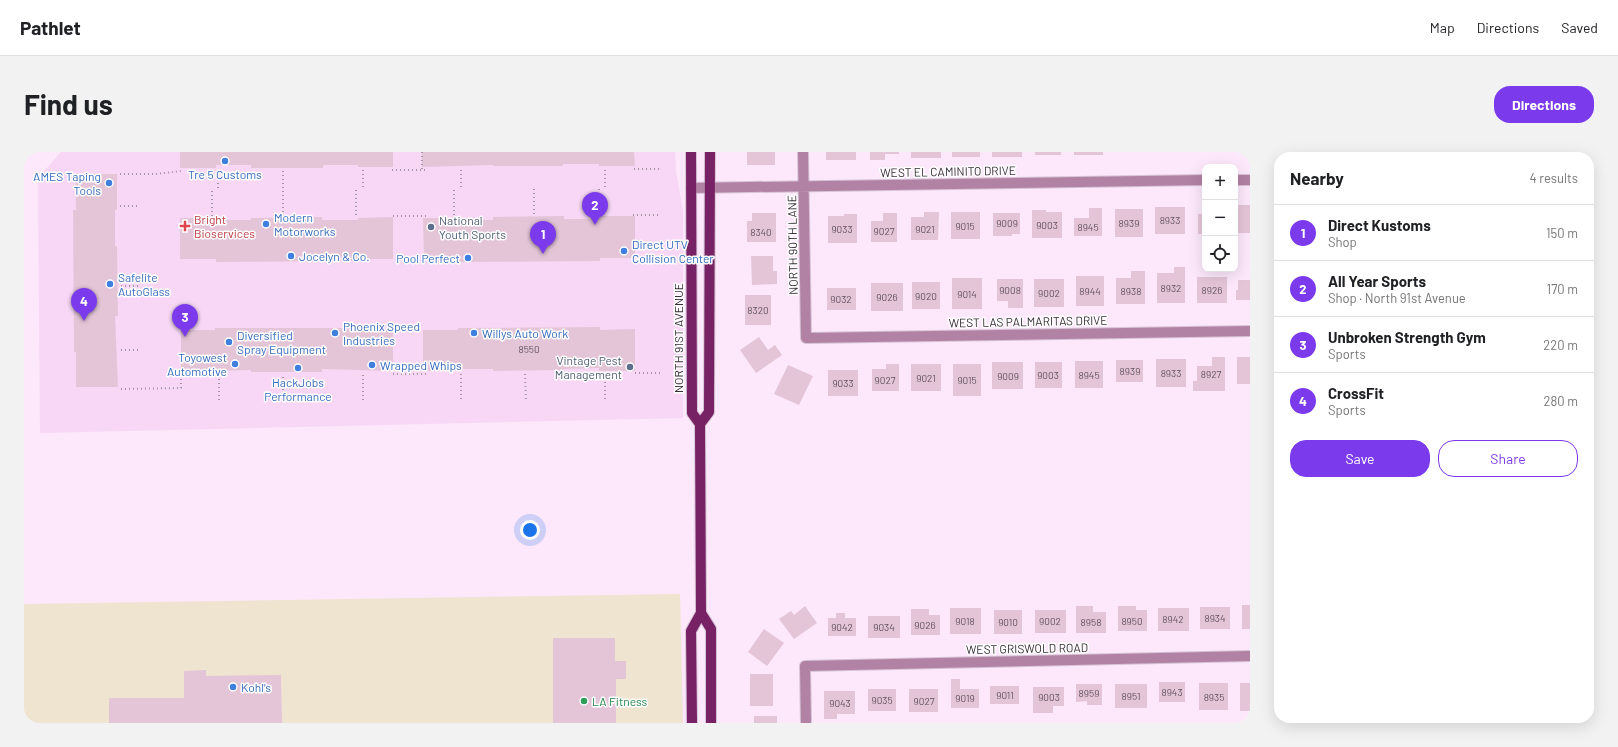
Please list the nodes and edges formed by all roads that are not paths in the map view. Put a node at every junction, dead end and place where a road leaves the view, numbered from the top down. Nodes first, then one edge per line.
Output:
1 (691, 152) edge
2 (710, 152) edge
3 (803, 152) edge
4 (1202, 180) edge
5 (1238, 180) edge
6 (1250, 180) edge
7 (804, 187) junction
8 (691, 188) junction
9 (710, 188) junction
10 (1250, 331) edge
11 (806, 338) joint
12 (700, 424) junction
13 (701, 613) junction
14 (1250, 656) edge
15 (693, 721) edge
16 (711, 723) edge
17 (806, 723) edge

1 - 8 main road, NORTH 91ST AVENUE
2 - 9 main road, NORTH 91ST AVENUE
3 - 7 street, NORTH 90TH LANE
4 - 7 street, WEST EL CAMINITO DRIVE
5 - 6 street
7 - 9 street, WEST EL CAMINITO DRIVE
7 - 11 street, NORTH 90TH LANE
8 - 9 street, WEST EL CAMINITO DRIVE
8 - 12 main road, NORTH 91ST AVENUE
9 - 12 main road, NORTH 91ST AVENUE
10 - 11 street, WEST LAS PALMARITAS DRIVE
12 - 13 main road, NORTH 91ST AVENUE
13 - 15 main road, NORTH 91ST AVENUE
13 - 16 main road, NORTH 91ST AVENUE
14 - 17 street, WEST GRISWOLD ROAD

